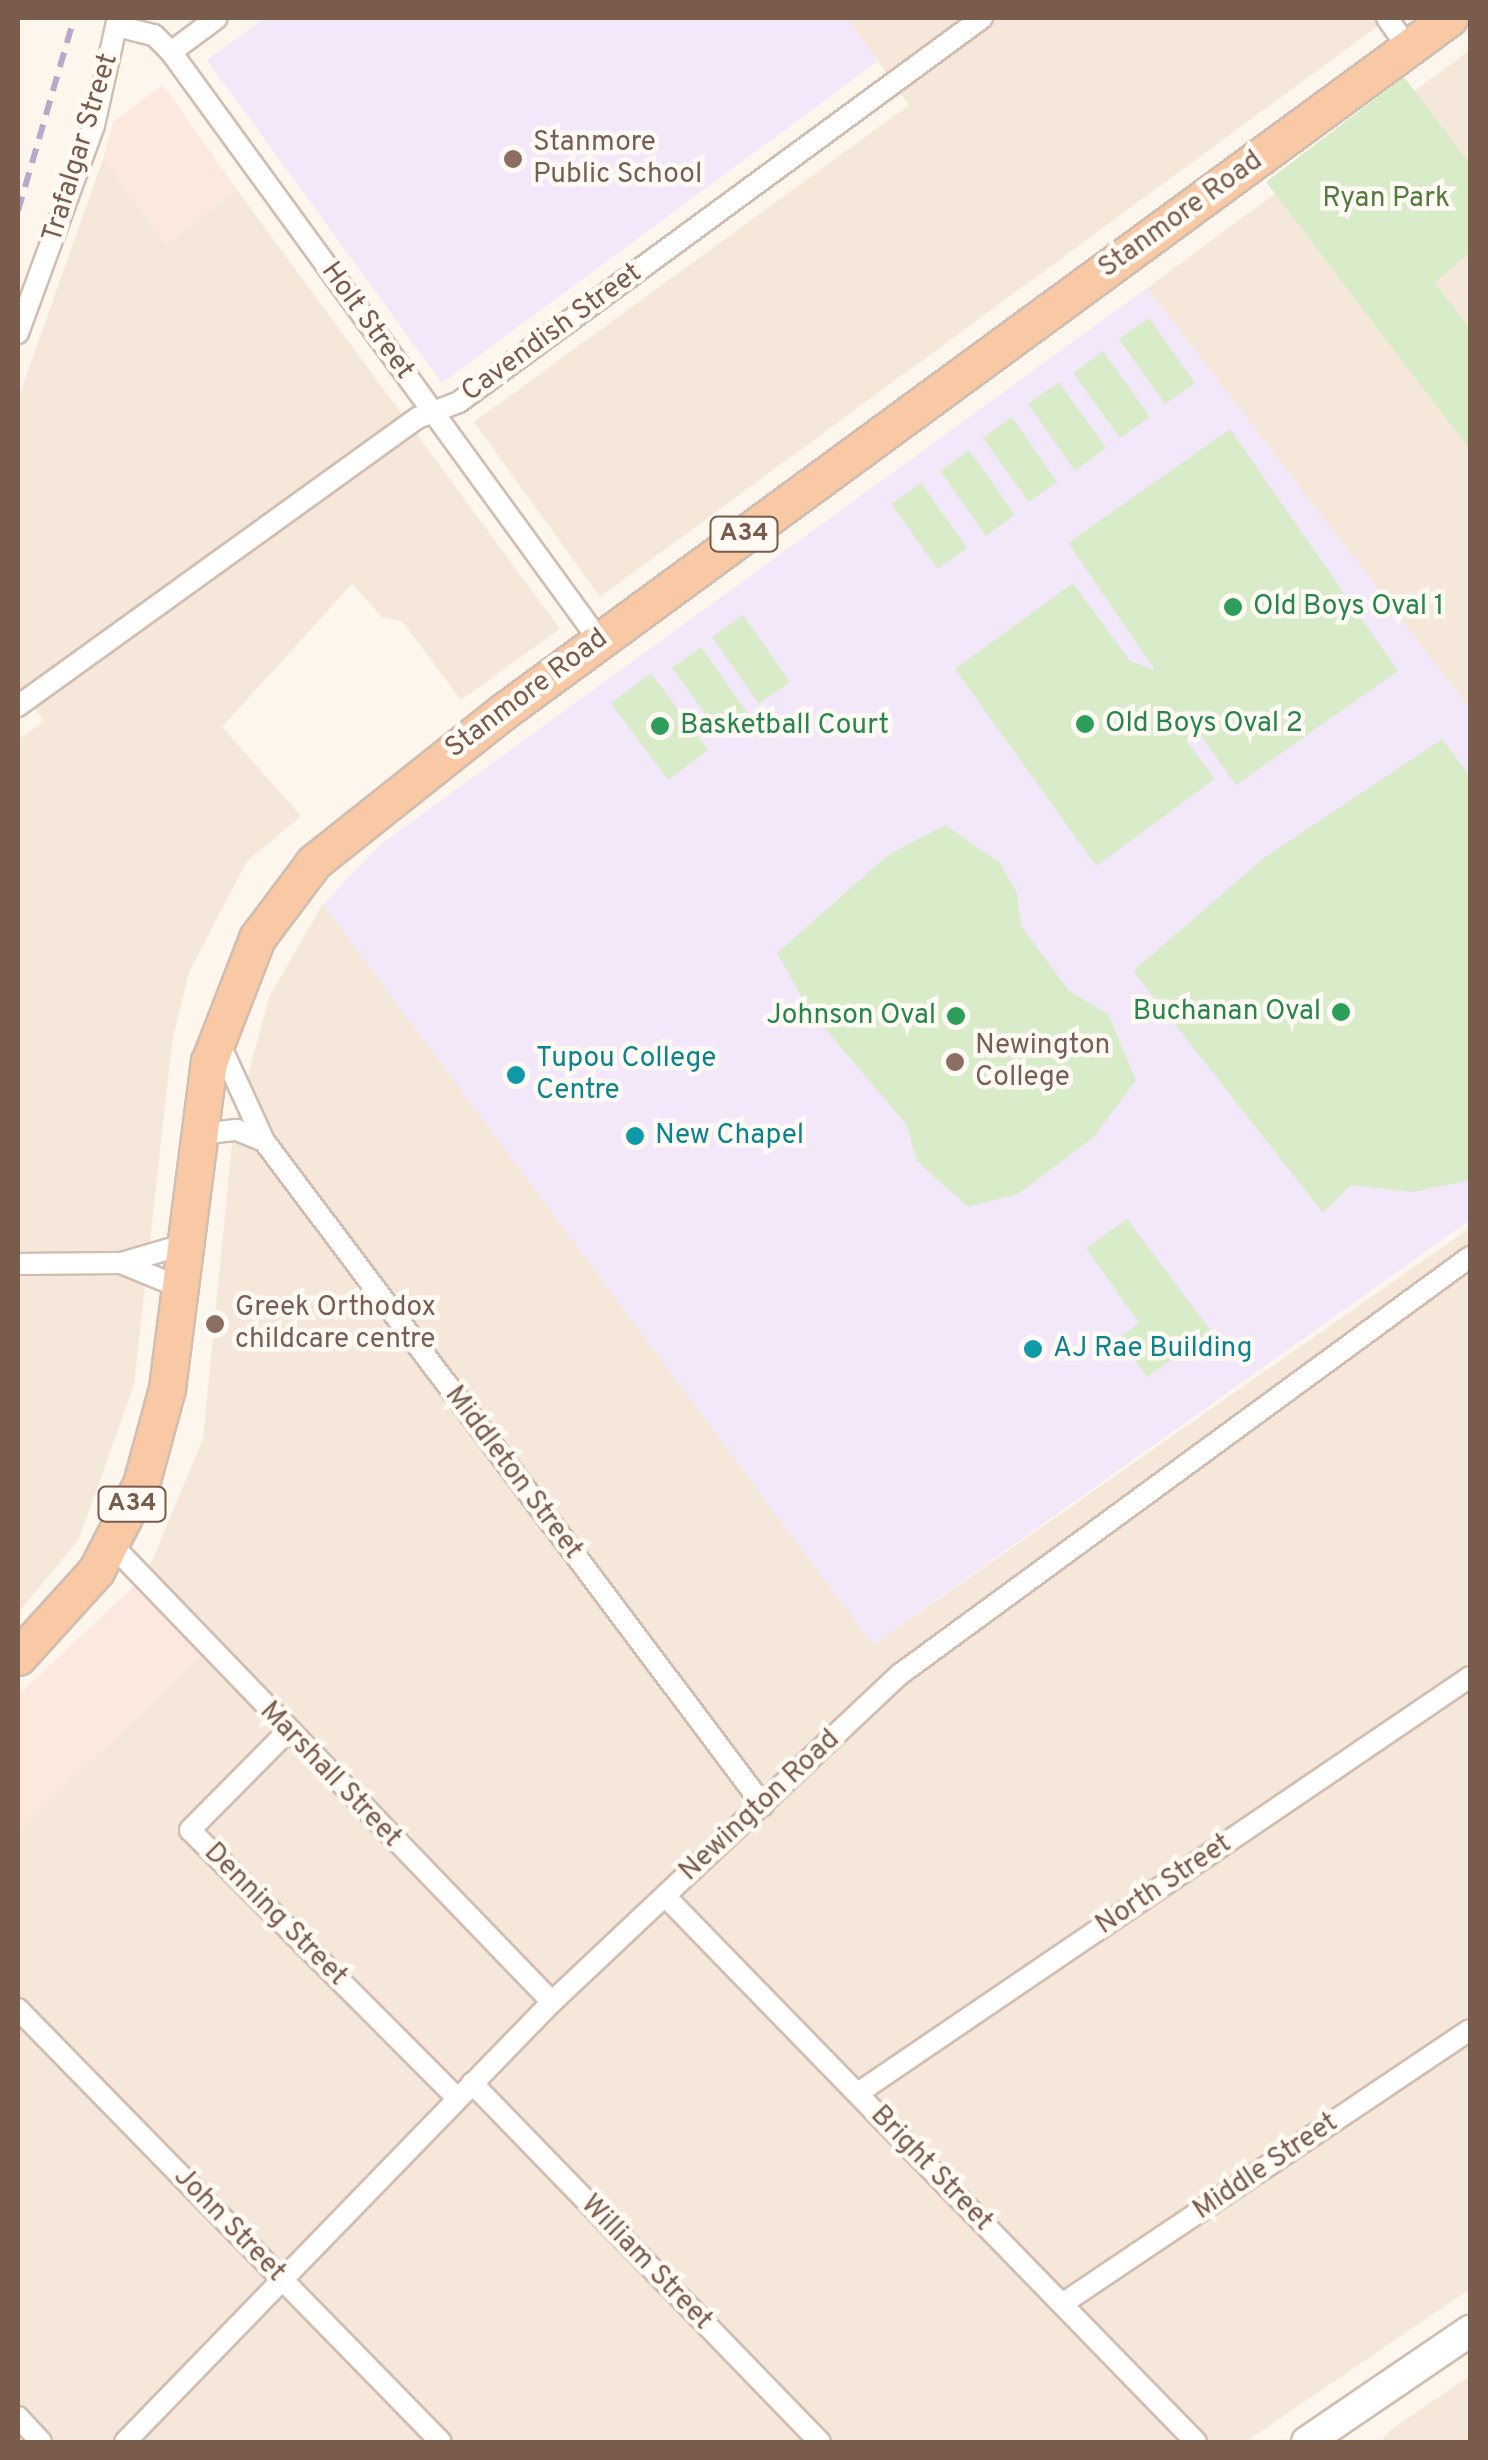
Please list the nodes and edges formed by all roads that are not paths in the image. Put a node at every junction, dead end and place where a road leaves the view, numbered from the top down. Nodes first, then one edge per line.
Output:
1 (218, 18) edge
2 (982, 18) edge
3 (1387, 18) edge
4 (1448, 18) edge
5 (118, 22) edge
6 (1408, 48) junction
7 (171, 52) junction
8 (18, 333) edge
9 (434, 412) junction
10 (599, 640) junction
11 (18, 706) edge
12 (216, 1035) junction
13 (198, 1134) junction
14 (264, 1140) junction
15 (182, 1245) junction
16 (1470, 1257) edge
17 (120, 1262) junction
18 (18, 1264) edge
19 (177, 1286) junction
20 (112, 1545) junction
21 (18, 1657) edge
22 (1470, 1677) edge
23 (286, 1732) junction
24 (762, 1805) junction
25 (665, 1896) junction
26 (552, 2002) junction
27 (18, 2009) edge
28 (1470, 2030) edge
29 (464, 2090) junction
30 (858, 2093) junction
31 (283, 2280) junction
32 (1062, 2304) junction
33 (1470, 2332) edge
34 (18, 2417) edge
35 (1319, 2439) edge
36 (40, 2442) edge
37 (125, 2442) edge
38 (441, 2442) edge
39 (820, 2442) edge
40 (1196, 2442) edge

1 - 7 street
2 - 9 street, Cavendish Street
3 - 6 street
4 - 6 highway, Stanmore Road / A34
5 - 7 street, Holt Street
5 - 8 street, Trafalgar Street
6 - 10 highway, Stanmore Road / A34
7 - 9 street, Holt Street
9 - 10 street, Holt Street
9 - 11 street, Cavendish Street
10 - 12 highway, Stanmore Road / A34
12 - 13 highway, Stanmore Road / A34
12 - 14 street, Middleton Street
13 - 14 street
13 - 15 highway, Stanmore Road / A34
14 - 24 street, Middleton Street
15 - 17 street
15 - 19 highway, Stanmore Road / A34
16 - 24 street, Newington Road
17 - 18 street
17 - 19 street
19 - 20 highway, Stanmore Road / A34
20 - 21 highway, Stanmore Road / A34
20 - 23 street, Marshall Street
22 - 30 street, North Street
23 - 26 street, Marshall Street
23 - 29 street, Denning Street
24 - 25 street, Newington Road
25 - 26 street, Newington Road
25 - 30 street, Bright Street
26 - 29 street, Newington Road
27 - 31 street, John Street
28 - 32 street, Middle Street
29 - 31 street, Newington Road
29 - 39 street, William Street
30 - 32 street, Bright Street
31 - 37 street, Newington Road
31 - 38 street, John Street
32 - 40 street, Bright Street
33 - 35 main road
34 - 36 street

